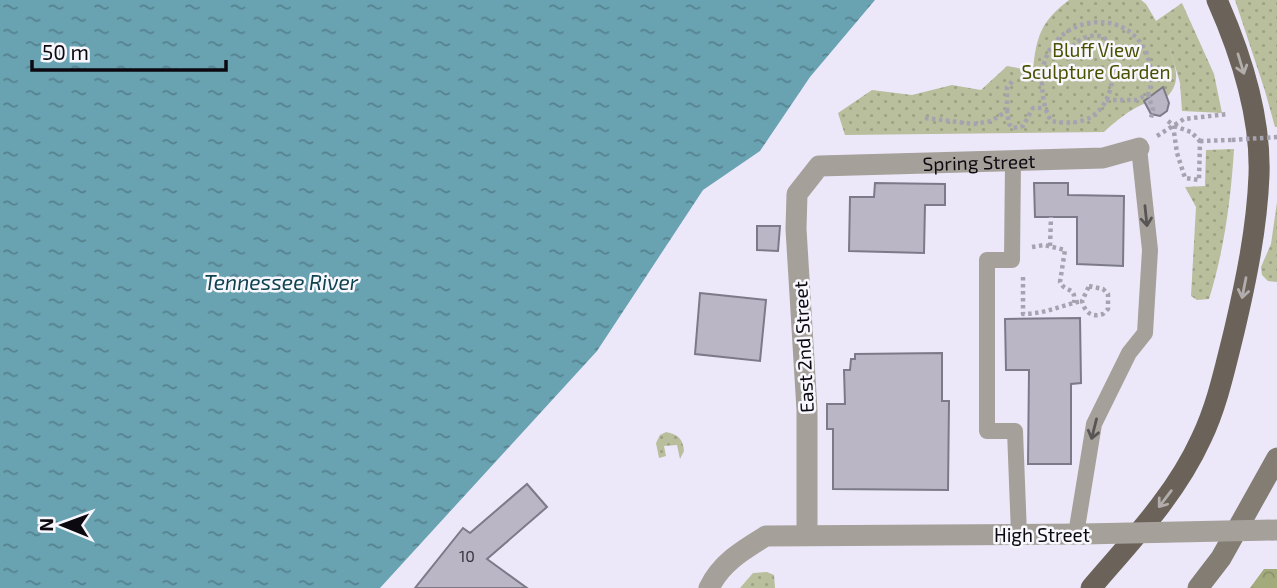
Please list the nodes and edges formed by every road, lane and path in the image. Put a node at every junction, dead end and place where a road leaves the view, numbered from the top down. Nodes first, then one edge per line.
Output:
1 (1217, 0) edge
2 (1121, 19) dead end
3 (1071, 22) dead end
4 (1086, 76) dead end
5 (1013, 81) dead end
6 (1148, 94) junction
7 (1106, 100) junction
8 (1044, 108) junction
9 (1007, 111) junction
10 (1228, 114) dead end
11 (925, 118) dead end
12 (1151, 118) dead end
13 (1168, 121) dead end
14 (1173, 125) junction
15 (1243, 135) dead end
16 (1277, 137) edge
17 (1200, 141) junction
18 (1244, 147) dead end
19 (1139, 148) junction
20 (1013, 162) junction
21 (818, 166) joint
22 (1051, 217) dead end
23 (1050, 246) junction
24 (1025, 252) dead end
25 (1023, 268) dead end
26 (1082, 301) junction
27 (1074, 303) junction
28 (1097, 316) junction
29 (1107, 321) dead end
30 (1277, 458) edge
31 (1277, 530) edge
32 (1019, 534) junction
33 (1079, 534) junction
34 (807, 535) junction
35 (709, 588) edge
36 (1091, 588) edge
37 (1198, 588) edge

1 -> 36 main road
2 - 6 path
3 - 8 path
4 - 7 path
5 - 9 path
6 - 7 path
6 - 12 path
7 - 8 path
8 - 9 path
9 - 11 path
10 - 14 path
13 - 14 path
14 - 17 path
14 - 17 path
14 - 19 path
15 - 18 path
16 - 17 path, bridge
19 - 20 street, Spring Street
19 -> 33 lane
20 - 21 street, Spring Street
20 - 32 lane
21 - 34 street, East 2nd Street
22 - 23 path
23 - 24 path
23 - 27 path
25 - 27 path
26 - 27 path
26 - 28 path
26 - 28 path
28 - 29 path
30 - 37 main road
31 - 33 street, High Street, bridge
32 - 33 street, High Street
32 - 34 street, High Street
34 - 35 street, High Street

